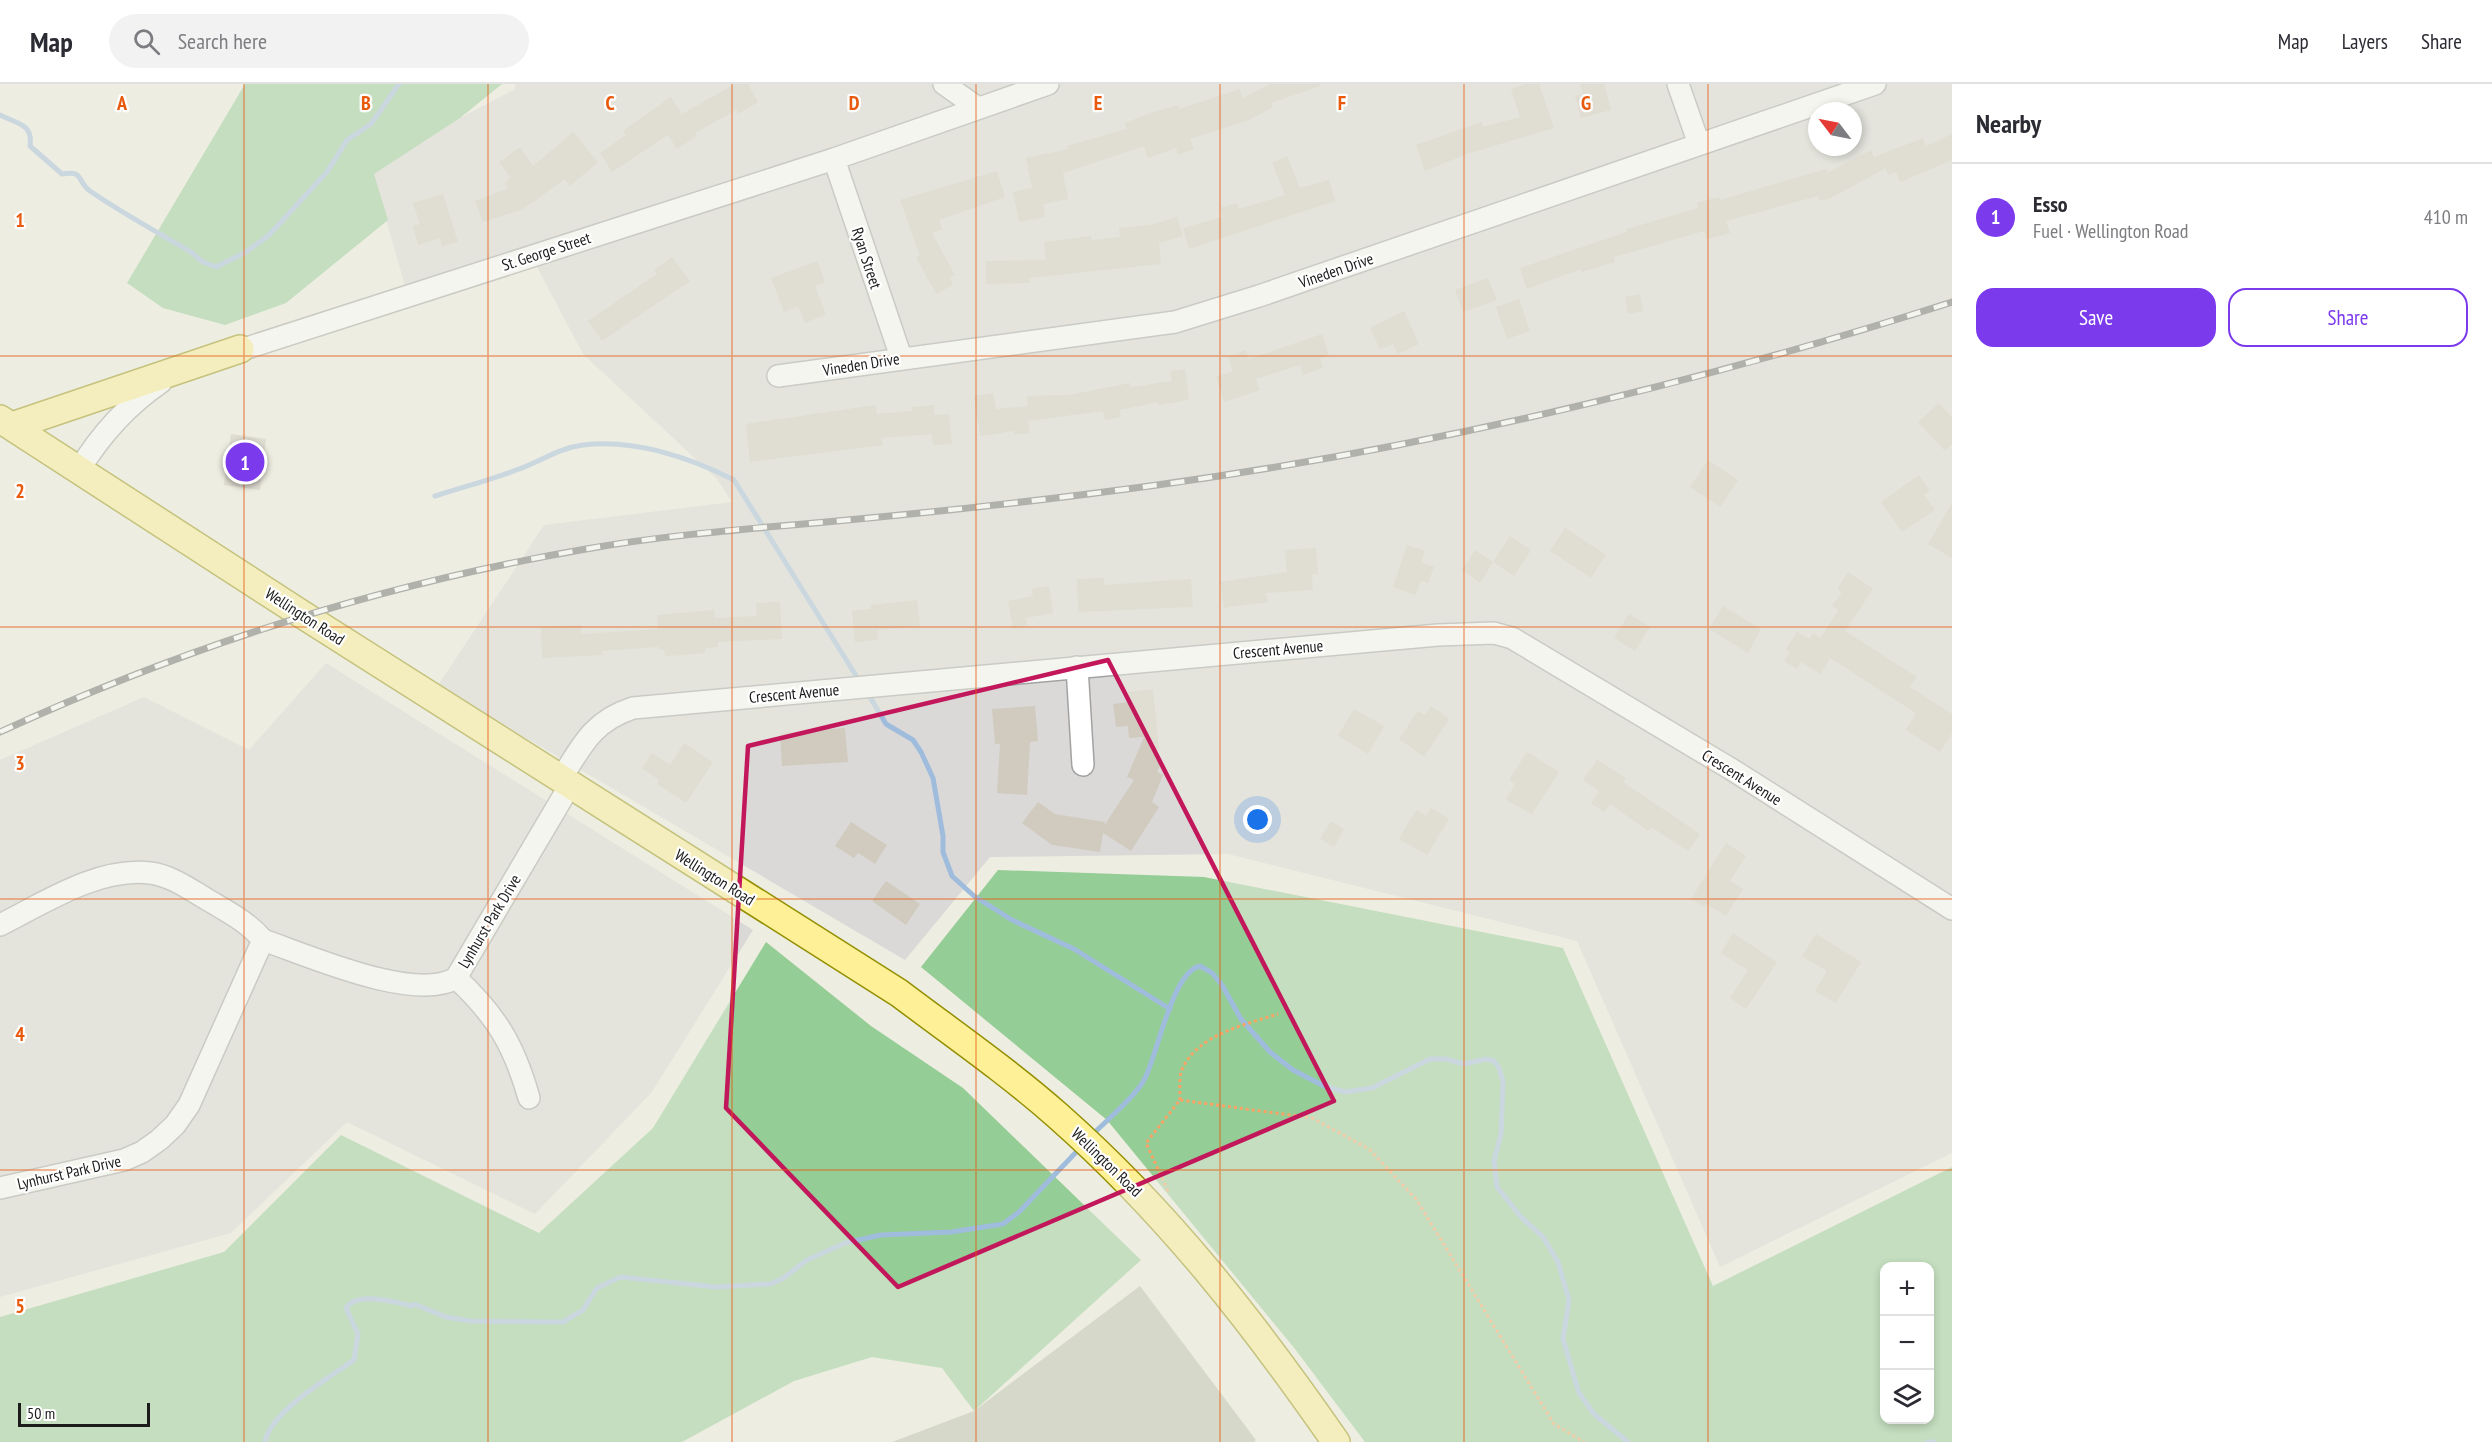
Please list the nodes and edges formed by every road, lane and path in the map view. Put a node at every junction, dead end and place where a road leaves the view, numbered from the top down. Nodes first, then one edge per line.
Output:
1 (944, 84) edge
2 (1048, 84) edge
3 (1678, 84) edge
4 (1875, 84) edge
5 (978, 108) junction
6 (1699, 144) junction
7 (834, 159) junction
8 (240, 349) junction
9 (901, 357) junction
10 (778, 376) dead end
11 (6, 423) edge
12 (79, 470) junction
13 (1077, 667) junction
14 (1083, 765) dead end
15 (565, 782) junction
16 (1952, 909) edge
17 (0, 925) edge
18 (263, 940) junction
19 (456, 978) junction
20 (1278, 1014) dead end
21 (529, 1098) dead end
22 (1180, 1100) junction
23 (0, 1188) edge
24 (1175, 1200) dead end
25 (1336, 1442) edge
26 (1584, 1442) edge

1 - 5 street
2 - 5 street, St. George Street
3 - 6 street
4 - 6 street, Vineden Drive
5 - 7 street, St. George Street
6 - 9 street, Vineden Drive
7 - 8 street, St. George Street
7 - 9 street, Ryan Street
8 - 11 main road
8 - 12 street, St. George Street
9 - 10 street, Vineden Drive
11 - 12 main road, Wellington Road
12 - 15 main road, Wellington Road
13 - 14 street
13 - 15 street, Crescent Avenue
13 - 16 street, Crescent Avenue
15 - 19 street, Lynhurst Park Drive
15 - 25 main road, Wellington Road
17 - 18 street, Lynhurst Park Drive
18 - 19 street, Lynhurst Park Drive
18 - 23 street, Lynhurst Park Drive
19 - 21 street
20 - 22 path
22 - 24 path
22 - 26 path

